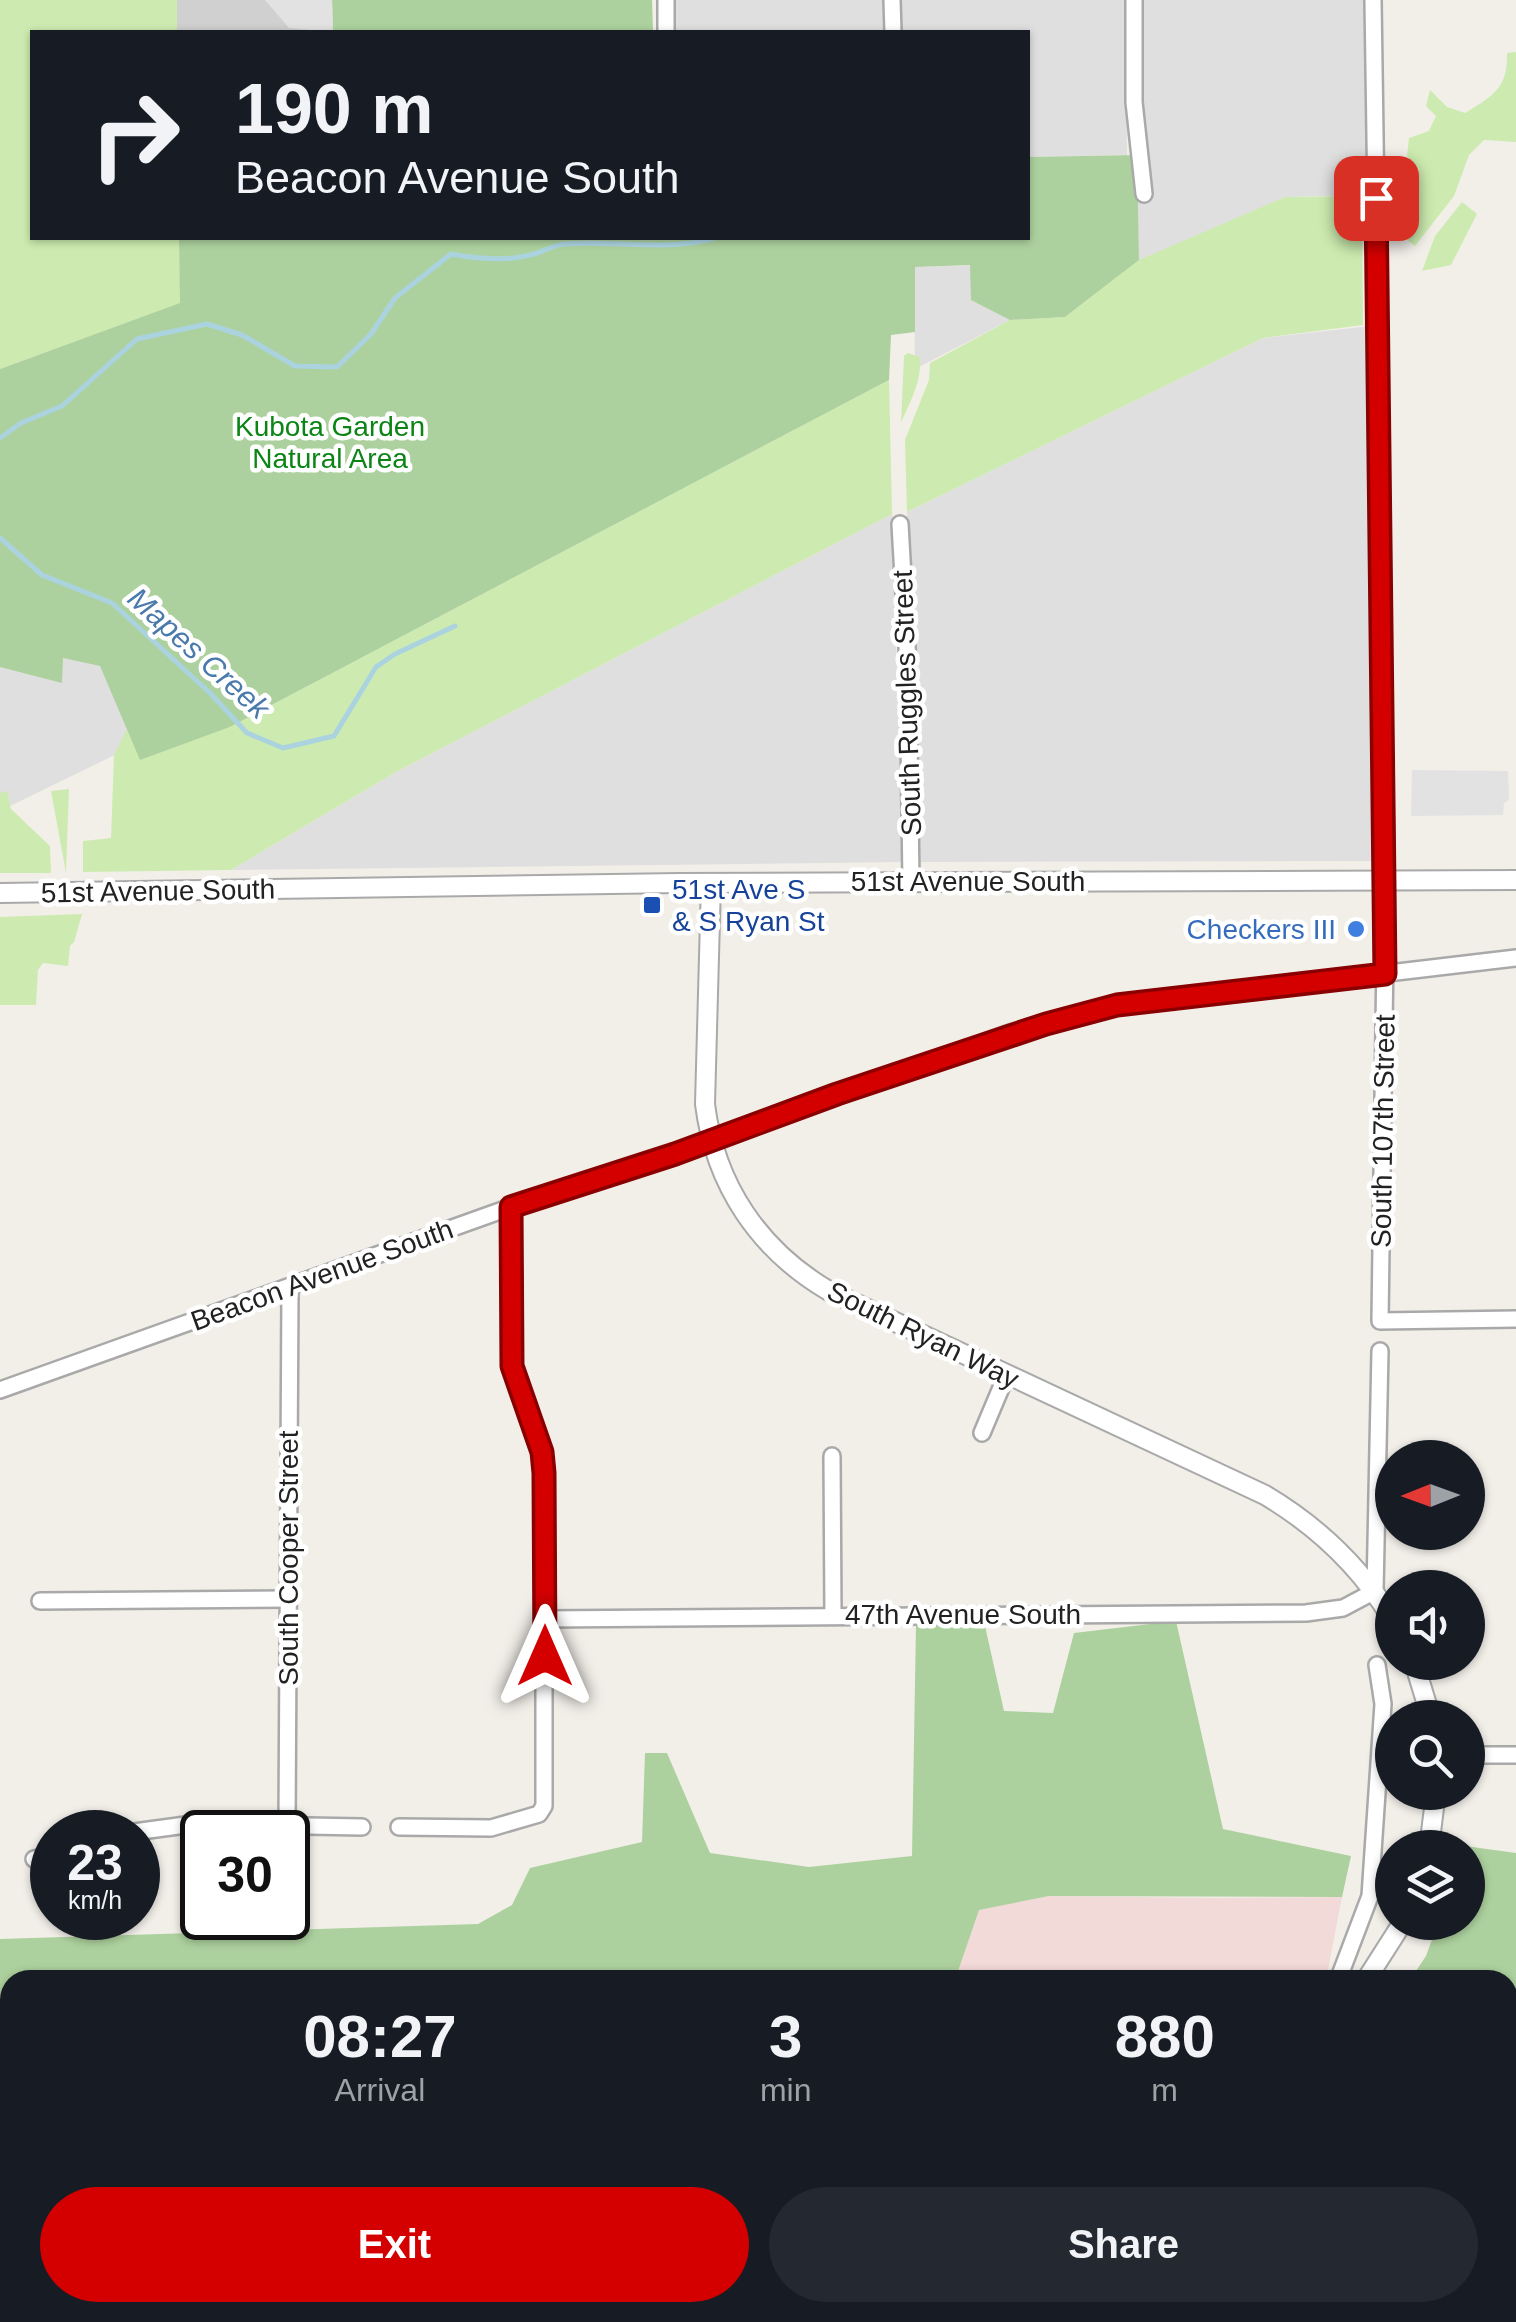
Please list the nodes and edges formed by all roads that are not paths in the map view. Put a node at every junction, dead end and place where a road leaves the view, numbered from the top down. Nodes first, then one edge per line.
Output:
1 (666, 0) edge
2 (892, 0) edge
3 (1134, 0) edge
4 (1373, 0) edge
5 (666, 30) edge
6 (893, 30) edge
7 (1144, 194) dead end
8 (900, 524) dead end
9 (1386, 880) junction
10 (1516, 880) edge
11 (912, 882) junction
12 (711, 883) junction
13 (0, 893) edge
14 (1516, 958) edge
15 (1385, 974) junction
16 (511, 1207) junction
17 (290, 1288) junction
18 (1516, 1319) edge
19 (1380, 1350) dead end
20 (1006, 1376) junction
21 (0, 1390) edge
22 (982, 1432) dead end
23 (832, 1456) dead end
24 (1375, 1570) edge
25 (1375, 1590) joint
26 (287, 1600) junction
27 (40, 1601) dead end
28 (833, 1615) junction
29 (546, 1619) junction
30 (1516, 1755) edge
31 (1485, 1756) edge
32 (287, 1810) edge
33 (1379, 1810) edge
34 (310, 1826) edge
35 (362, 1827) dead end
36 (399, 1828) dead end
37 (1392, 1940) edge
38 (1342, 1970) edge
39 (1372, 1970) edge

1 - 5 street
2 - 6 street
3 - 7 street
4 - 9 street, South 107th Street
8 - 11 street, South Ruggles Street
9 - 10 street, 51st Avenue South
9 - 11 street, 51st Avenue South
9 - 15 street, South 107th Street
11 - 12 street, 51st Avenue South
12 - 13 street, 51st Avenue South
12 - 20 street, South Ryan Way
14 - 15 street, Beacon Avenue South
15 - 16 street, Beacon Avenue South, bridge
15 - 18 street, South 107th Street
16 - 17 street, Beacon Avenue South
16 - 29 street
17 - 21 street, Beacon Avenue South
17 - 26 street, South Cooper Street
19 - 24 street
20 - 22 street
20 - 25 street, South Ryan Way
23 - 28 street
25 - 28 street, 47th Avenue South
26 - 27 street
26 - 32 street, South Cooper Street
28 - 29 street, 47th Avenue South
29 - 36 street
30 - 31 street
33 - 38 street
34 - 35 street
37 - 39 street

